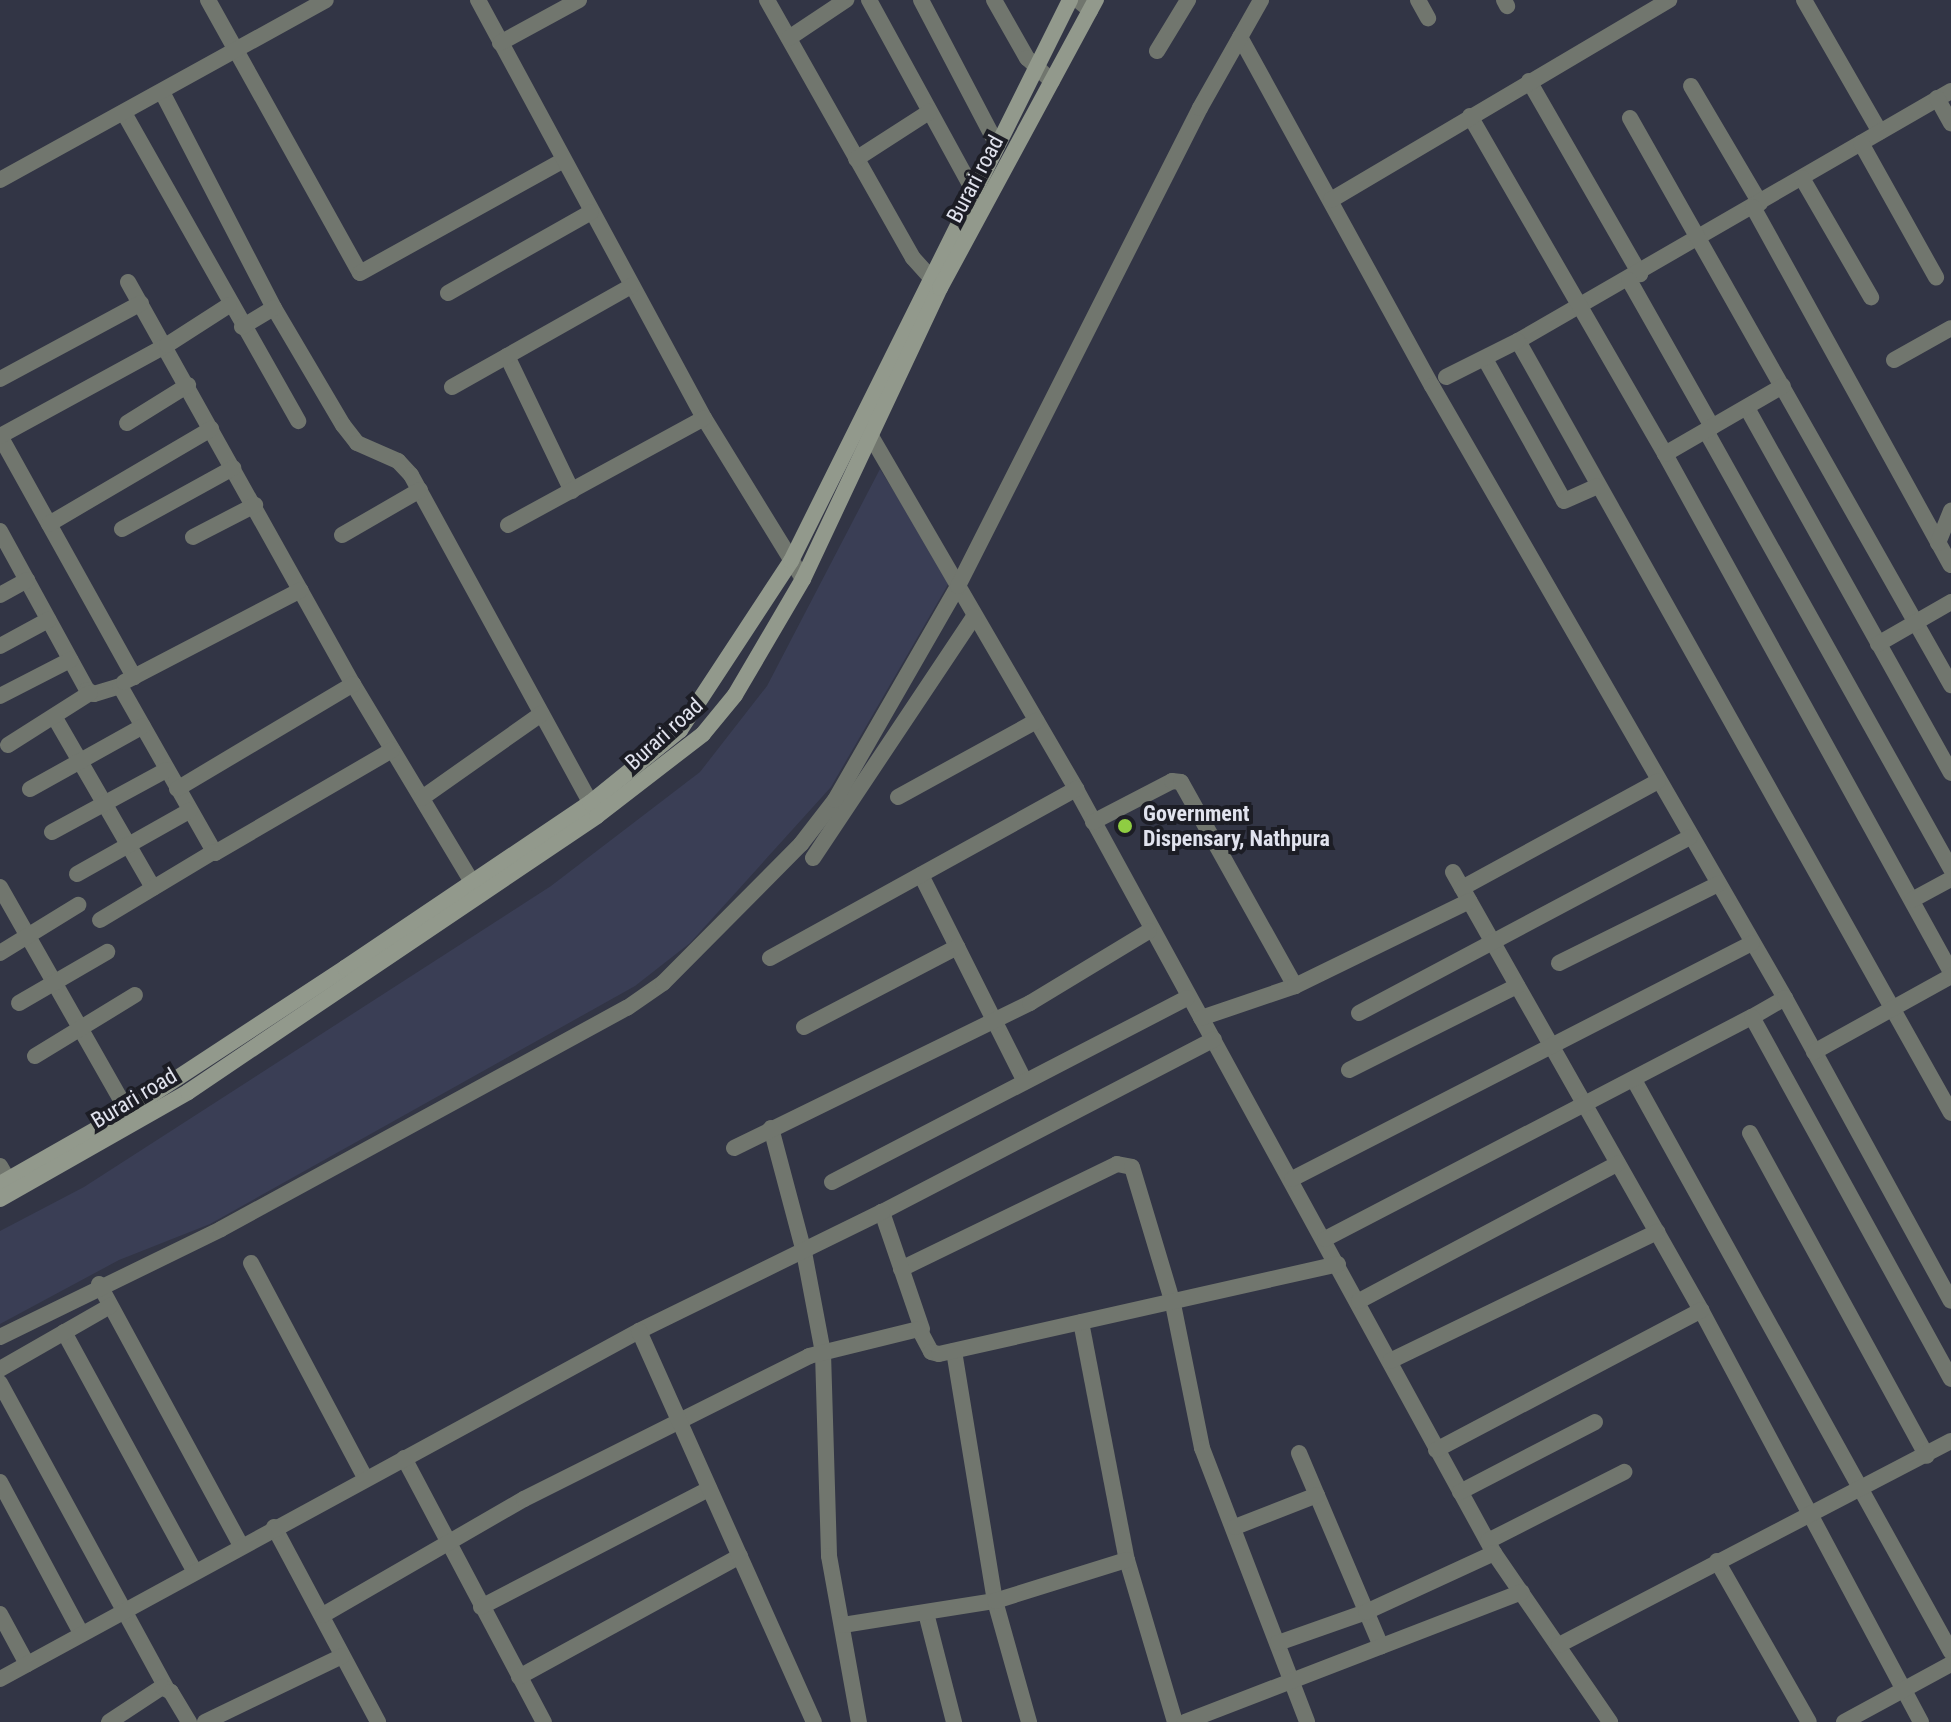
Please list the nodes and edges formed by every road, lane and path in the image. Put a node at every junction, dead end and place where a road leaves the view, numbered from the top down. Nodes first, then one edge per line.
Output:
1 (208, 0) edge
2 (326, 0) edge
3 (478, 0) edge
4 (579, 0) edge
5 (767, 0) edge
6 (846, 0) edge
7 (869, 0) edge
8 (921, 0) edge
9 (994, 0) edge
10 (1070, 0) edge
11 (1188, 0) edge
12 (1261, 0) edge
13 (1418, 0) edge
14 (1669, 0) edge
15 (1804, 0) edge
16 (1088, 3) edge
17 (1428, 18) dead end
18 (1240, 37) junction
19 (789, 38) junction
20 (500, 43) junction
21 (236, 50) junction
22 (1157, 51) dead end
23 (1037, 69) junction
24 (1052, 81) junction
25 (1529, 81) junction
26 (1691, 86) dead end
27 (162, 92) junction
28 (1944, 95) edge
29 (929, 112) junction
30 (124, 113) junction
31 (1470, 116) junction
32 (1630, 118) dead end
33 (1951, 123) edge
34 (1880, 132) junction
35 (1861, 143) junction
36 (997, 145) junction
37 (856, 159) junction
38 (562, 161) junction
39 (1802, 178) junction
40 (0, 180) edge
41 (973, 190) junction
42 (1331, 200) junction
43 (1757, 205) junction
44 (591, 212) junction
45 (1700, 238) junction
46 (1635, 277) junction
47 (1936, 277) dead end
48 (128, 282) dead end
49 (934, 283) junction
50 (631, 286) junction
51 (448, 293) dead end
52 (1871, 297) dead end
53 (141, 303) junction
54 (229, 305) junction
55 (274, 308) junction
56 (1582, 308) junction
57 (242, 327) junction
58 (1951, 328) edge
59 (1518, 341) junction
60 (167, 345) junction
61 (507, 356) junction
62 (1485, 359) junction
63 (1894, 360) dead end
64 (1446, 377) dead end
65 (0, 379) edge
66 (188, 385) junction
67 (1783, 386) junction
68 (452, 387) dead end
69 (1747, 408) junction
70 (704, 418) junction
71 (298, 421) dead end
72 (127, 423) dead end
73 (211, 429) junction
74 (1709, 429) junction
75 (864, 434) junction
76 (0, 436) edge
77 (1665, 454) junction
78 (233, 468) junction
79 (1597, 486) junction
80 (420, 490) junction
81 (572, 491) junction
82 (255, 505) junction
83 (1951, 510) edge
84 (49, 524) junction
85 (508, 525) dead end
86 (122, 529) dead end
87 (342, 535) dead end
88 (193, 537) dead end
89 (2, 540) edge
90 (1938, 543) junction
91 (791, 561) junction
92 (1951, 565) edge
93 (803, 579) junction
94 (27, 580) junction
95 (301, 590) junction
96 (0, 595) edge
97 (966, 602) junction
98 (1951, 602) edge
99 (48, 620) junction
100 (1915, 623) junction
101 (1878, 644) junction
102 (0, 646) edge
103 (70, 660) junction
104 (126, 681) junction
105 (353, 684) junction
106 (1951, 685) edge
107 (90, 693) junction
108 (0, 696) edge
109 (541, 714) junction
110 (55, 718) junction
111 (1036, 721) junction
112 (143, 726) junction
113 (8, 745) dead end
114 (392, 750) junction
115 (79, 761) junction
116 (166, 770) junction
117 (1951, 773) edge
118 (1658, 781) junction
119 (30, 789) dead end
120 (177, 789) junction
121 (1076, 789) junction
122 (898, 797) dead end
123 (422, 798) junction
124 (103, 801) junction
125 (594, 810) junction
126 (189, 811) junction
127 (1093, 822) junction
128 (52, 832) dead end
129 (1690, 837) junction
130 (128, 846) junction
131 (213, 852) junction
132 (813, 858) dead end
133 (1951, 869) edge
134 (1453, 872) dead end
135 (77, 874) dead end
136 (921, 875) junction
137 (1951, 879) edge
138 (471, 882) junction
139 (1718, 884) junction
140 (0, 887) edge
141 (153, 888) junction
142 (1465, 894) junction
143 (481, 897) junction
144 (1912, 900) junction
145 (78, 905) dead end
146 (100, 920) dead end
147 (1149, 931) junction
148 (28, 934) junction
149 (402, 940) junction
150 (1492, 941) junction
151 (1752, 943) junction
152 (957, 947) junction
153 (107, 952) dead end
154 (0, 953) edge
155 (770, 958) dead end
156 (1559, 963) dead end
157 (1951, 974) edge
158 (53, 980) junction
159 (1295, 986) junction
160 (1517, 986) junction
161 (135, 995) dead end
162 (1187, 998) junction
163 (1785, 998) junction
164 (19, 1003) dead end
165 (1892, 1008) junction
166 (1359, 1013) dead end
167 (1752, 1017) junction
168 (1201, 1018) junction
169 (993, 1020) junction
170 (804, 1027) dead end
171 (80, 1029) junction
172 (1214, 1039) junction
173 (1549, 1042) junction
174 (1814, 1052) junction
175 (35, 1056) dead end
176 (1349, 1070) dead end
177 (1024, 1080) junction
178 (1634, 1080) junction
179 (1587, 1107) junction
180 (127, 1111) junction
181 (1951, 1113) edge
182 (136, 1126) junction
183 (771, 1128) junction
184 (1750, 1133) dead end
185 (734, 1148) dead end
186 (1618, 1163) junction
187 (1292, 1179) junction
188 (832, 1182) dead end
189 (5, 1184) edge
190 (882, 1212) junction
191 (1657, 1232) junction
192 (1325, 1239) junction
193 (804, 1252) junction
194 (251, 1263) dead end
195 (1338, 1264) junction
196 (901, 1269) junction
197 (104, 1294) junction
198 (1359, 1301) junction
199 (1951, 1301) edge
200 (1173, 1304) junction
201 (1701, 1310) junction
202 (1081, 1322) junction
203 (922, 1329) junction
204 (639, 1331) junction
205 (64, 1332) junction
206 (0, 1337) edge
207 (954, 1351) junction
208 (823, 1353) junction
209 (1390, 1361) junction
210 (0, 1369) edge
211 (1951, 1379) edge
212 (0, 1383) edge
213 (677, 1422) junction
214 (1595, 1422) dead end
215 (1951, 1441) edge
216 (1436, 1450) junction
217 (1299, 1453) dead end
218 (1927, 1456) junction
219 (404, 1458) junction
220 (1624, 1472) dead end
221 (365, 1477) junction
222 (0, 1482) edge
223 (709, 1489) junction
224 (1859, 1491) junction
225 (1460, 1492) junction
226 (1317, 1495) junction
227 (1810, 1512) junction
228 (274, 1527) junction
229 (1235, 1527) junction
230 (445, 1542) junction
231 (240, 1544) junction
232 (1491, 1547) junction
233 (740, 1556) junction
234 (1127, 1560) junction
235 (1717, 1561) junction
236 (194, 1570) junction
237 (1522, 1592) junction
238 (995, 1601) junction
239 (481, 1607) junction
240 (125, 1609) junction
241 (1366, 1612) junction
242 (926, 1613) junction
243 (0, 1614) edge
244 (323, 1615) junction
245 (843, 1625) junction
246 (81, 1633) junction
247 (1278, 1643) junction
248 (1559, 1645) junction
249 (1381, 1646) junction
250 (1951, 1652) edge
251 (342, 1656) junction
252 (27, 1664) junction
253 (1951, 1664) edge
254 (519, 1677) junction
255 (0, 1679) edge
256 (1291, 1679) junction
257 (166, 1687) junction
258 (1905, 1691) junction
259 (109, 1722) edge
260 (189, 1722) edge
261 (205, 1722) edge
262 (378, 1722) edge
263 (544, 1722) edge
264 (814, 1722) edge
265 (859, 1722) edge
266 (954, 1722) edge
267 (1029, 1722) edge
268 (1175, 1722) edge
269 (1185, 1722) edge
270 (1307, 1722) edge
271 (1610, 1722) edge
272 (1809, 1722) edge
273 (1844, 1722) edge
274 (1921, 1722) edge

1 - 21 street
2 - 21 street
3 - 20 street
4 - 20 street
5 - 19 street
6 - 19 street
7 - 29 street
8 - 36 street
9 - 23 street
10 - 23 main road, Burari road
11 - 22 street
12 - 18 street
13 - 17 street
14 - 25 street
15 - 34 street
16 - 24 main road, Burari road
18 - 42 street
18 - 97 street
19 - 37 street
20 - 38 street
21 - 27 street
21 - 38 street
23 - 24 street
23 - 36 main road, Burari road
24 - 49 main road, Burari road
25 - 31 street
25 - 46 street
26 - 43 street
27 - 30 street
27 - 55 street
28 - 33 street
28 - 34 street
29 - 37 street
29 - 41 street
30 - 40 street
30 - 54 street
31 - 42 street
31 - 56 street
32 - 45 street
34 - 35 street
35 - 39 street
35 - 47 street
36 - 41 main road, Burari road
37 - 49 street
38 - 44 street
39 - 43 street
39 - 52 street
41 - 49 main road, Burari road
42 - 118 street
43 - 45 street
43 - 90 street
44 - 50 street
44 - 51 street
45 - 46 street
45 - 67 street
46 - 56 street
46 - 74 street
48 - 53 street
49 - 75 main road, Burari road
50 - 61 street
50 - 70 street
53 - 60 street
53 - 65 street
54 - 57 street
54 - 60 street
55 - 57 street
55 - 80 street
56 - 59 street
56 - 77 street
57 - 71 street
58 - 63 street
59 - 62 street
59 - 79 street
60 - 66 street
60 - 76 street
61 - 68 street
61 - 81 street
62 - 64 street
62 - 79 street
66 - 72 street
66 - 73 street
67 - 69 street
67 - 100 street
69 - 74 street
69 - 101 street
70 - 81 street
70 - 91 street
73 - 78 street
73 - 84 street
74 - 77 street
74 - 133 street
75 - 91 main road, Burari road
75 - 93 main road, Burari road
75 - 97 street
76 - 84 street
77 - 144 street
78 - 82 street
78 - 86 street
79 - 165 street
80 - 87 street
80 - 109 street
81 - 85 street
82 - 88 street
82 - 95 street
83 - 90 street
84 - 104 street
89 - 94 street
90 - 92 street
91 - 93 street
91 - 125 main road, Burari road
93 - 125 main road, Burari road
94 - 96 street
94 - 99 street
95 - 104 street
95 - 105 street
97 - 111 street
97 - 132 street
97 - 197 street
98 - 100 street
99 - 102 street
99 - 103 street
100 - 101 street
100 - 106 street
101 - 117 street
103 - 107 street
103 - 108 street
104 - 107 street
104 - 112 street
105 - 114 street
105 - 120 street
107 - 110 street
109 - 123 street
109 - 125 street
110 - 113 street
110 - 115 street
111 - 121 street
111 - 122 street
112 - 115 street
112 - 116 street
114 - 123 street
114 - 131 street
115 - 119 street
115 - 124 street
116 - 120 street
116 - 124 street
118 - 129 street
118 - 142 street
120 - 126 street
121 - 127 street
121 - 136 street
123 - 138 street
124 - 128 street
124 - 130 street
125 - 138 main road, Burari road
125 - 143 main road, Burari road
126 - 130 street
126 - 131 street
127 - 147 street
127 - 159 street
129 - 139 street
129 - 150 street
130 - 135 street
130 - 141 street
131 - 141 street
134 - 142 street
136 - 152 street
136 - 155 street
137 - 144 street
138 - 143 street
138 - 149 main road, Burari road
139 - 151 street
139 - 156 street
140 - 148 street
141 - 146 street
142 - 150 street
142 - 159 street
143 - 149 main road, Burari road
144 - 157 street
145 - 148 street
147 - 162 street
147 - 169 street
148 - 154 street
148 - 158 street
149 - 180 main road, Burari road
149 - 182 main road, Burari road
150 - 160 street
150 - 166 street
151 - 163 street
151 - 173 street
152 - 169 street
152 - 170 street
153 - 158 street
157 - 165 street
158 - 164 street
158 - 171 street
159 - 168 street
160 - 173 street
160 - 176 street
161 - 171 street
162 - 168 street
162 - 177 street
163 - 167 street
163 - 174 street
165 - 174 street
165 - 181 street
167 - 178 street
167 - 211 street
168 - 172 street
169 - 177 street
169 - 183 street
171 - 175 street
171 - 180 street
172 - 187 street
172 - 190 street
173 - 179 street
173 - 187 street
174 - 199 street
177 - 188 street
178 - 179 street
178 - 224 street
179 - 186 street
179 - 192 street
180 - 182 street
180 - 189 main road, Burari road
182 - 189 main road, Burari road
183 - 185 street
183 - 193 street
184 - 218 street
186 - 191 street
186 - 198 street
187 - 192 street
190 - 193 street
190 - 196 street
191 - 201 street
191 - 209 street
192 - 195 street
193 - 204 street
193 - 208 street
194 - 221 street
195 - 198 street
195 - 200 street
196 - 200 street
196 - 203 street
197 - 205 street
197 - 206 street
197 - 231 street
198 - 209 street
200 - 202 street
200 - 229 street
201 - 216 street
201 - 227 street
202 - 207 street
202 - 234 street
203 - 207 street
203 - 208 street
204 - 213 street
204 - 219 street
205 - 210 street
205 - 236 street
207 - 238 street
208 - 213 street
208 - 245 street
209 - 216 street
212 - 240 street
213 - 223 street
213 - 230 street
214 - 225 street
215 - 218 street
216 - 225 street
217 - 226 street
218 - 224 street
219 - 221 street
219 - 230 street
220 - 232 street
221 - 228 street
222 - 246 street
223 - 233 street
223 - 239 street
224 - 227 street
224 - 250 street
225 - 232 street
226 - 229 street
226 - 241 street
227 - 235 street
227 - 258 street
228 - 231 street
228 - 244 street
229 - 247 street
230 - 239 street
230 - 244 street
231 - 236 street
232 - 237 street
232 - 241 street
233 - 254 street
233 - 264 street
234 - 238 street
234 - 268 street
235 - 248 street
235 - 272 street
236 - 240 street
237 - 248 street
237 - 249 street
238 - 242 street
238 - 267 street
239 - 254 street
240 - 246 street
240 - 257 street
241 - 247 street
241 - 249 street
242 - 245 street
242 - 266 street
243 - 252 street
244 - 251 street
245 - 265 street
246 - 252 street
247 - 256 street
248 - 271 street
249 - 256 street
251 - 261 street
251 - 262 street
252 - 255 street
253 - 258 street
254 - 263 street
256 - 269 street
256 - 270 street
257 - 259 street
257 - 260 street
258 - 273 street
258 - 274 street

